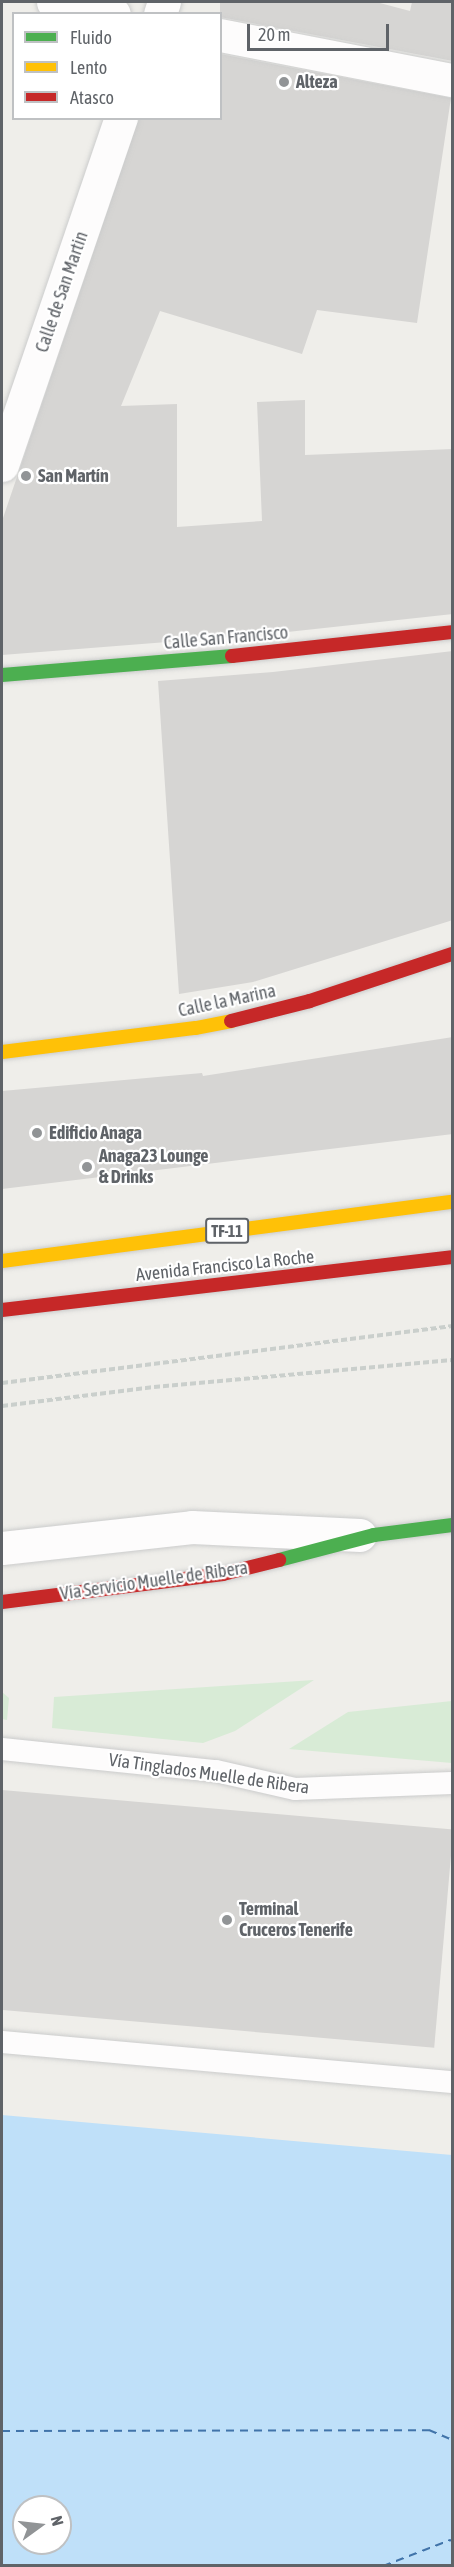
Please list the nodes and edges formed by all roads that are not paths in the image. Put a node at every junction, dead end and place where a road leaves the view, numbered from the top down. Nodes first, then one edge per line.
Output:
1 (53, 2) edge
2 (104, 12) edge
3 (222, 35) edge
4 (453, 80) edge
5 (120, 120) edge
6 (13, 400) edge
7 (2, 465) edge
8 (453, 632) edge
9 (2, 675) edge
10 (453, 954) edge
11 (2, 1052) edge
12 (453, 1202) edge
13 (453, 1257) edge
14 (2, 1261) edge
15 (2, 1310) edge
16 (453, 1525) edge
17 (374, 1535) junction
18 (2, 1548) edge
19 (2, 1602) edge
20 (2, 1749) edge
21 (453, 1783) edge
22 (2, 2042) edge
23 (453, 2082) edge

1 - 2 street
3 - 4 street
5 - 6 street, Calle de San Martin
6 - 7 street, Calle de San Martin
8 - 9 street, Calle San Francisco
10 - 11 street, Calle la Marina
12 - 14 street, Avenida Francisco La Roche / TF-11
13 - 15 street, Avenida Francisco La Roche
16 - 17 street, Vía Servicio Muelle de Ribera
17 - 18 street, Vía Servicio Muelle de Ribera
17 - 19 street, Vía Servicio Muelle de Ribera
20 - 21 lane, Vía Tinglados Muelle de Ribera
22 - 23 lane

